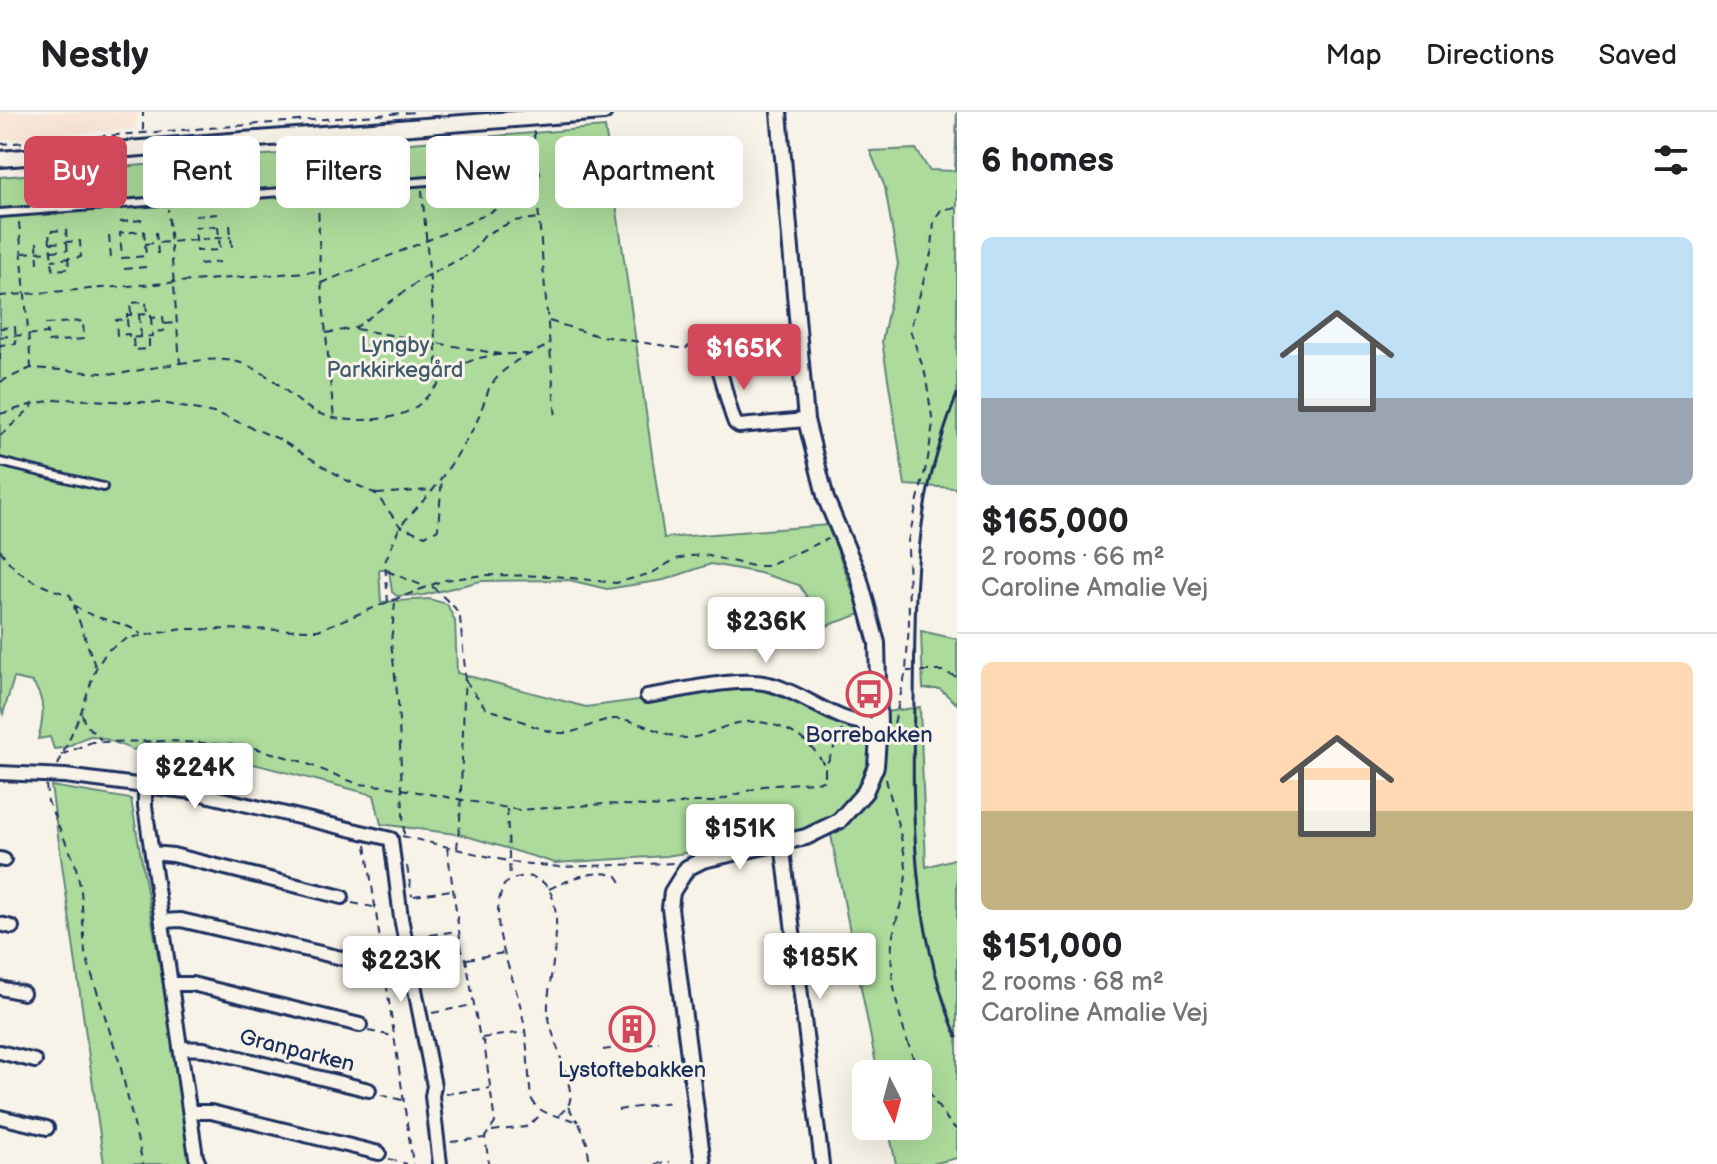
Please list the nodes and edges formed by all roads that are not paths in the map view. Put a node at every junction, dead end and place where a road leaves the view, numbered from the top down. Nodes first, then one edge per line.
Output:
1 (604, 112) edge
2 (779, 112) edge
3 (0, 159) edge
4 (426, 181) edge
5 (0, 213) edge
6 (703, 336) road end
7 (806, 420) junction
8 (0, 462) edge
9 (103, 487) dead end
10 (647, 696) dead end
11 (879, 725) junction
12 (0, 773) edge
13 (145, 785) junction
14 (782, 843) junction
15 (152, 853) junction
16 (342, 897) road end
17 (162, 921) junction
18 (350, 960) road end
19 (171, 984) junction
20 (0, 988) edge
21 (23, 993) dead end
22 (360, 1025) road end
23 (180, 1048) junction
24 (0, 1052) edge
25 (35, 1061) dead end
26 (369, 1090) road end
27 (190, 1112) junction
28 (0, 1117) edge
29 (47, 1128) dead end
30 (379, 1153) road end
31 (199, 1164) edge
32 (440, 1164) edge
33 (703, 1164) edge
34 (822, 1164) edge

1 - 3 street
2 - 7 street
4 - 5 lane
6 - 7 street
7 - 11 street
8 - 9 lane
10 - 11 street
11 - 14 street
12 - 13 street
13 - 15 street
13 - 32 street
14 - 33 street
14 - 34 street
15 - 16 street
15 - 17 street
17 - 18 street
17 - 19 street
19 - 22 street, Granparken
19 - 23 street
20 - 21 street
23 - 26 street, Granparken
23 - 27 street
24 - 25 street
27 - 30 street
27 - 31 street
28 - 29 street

